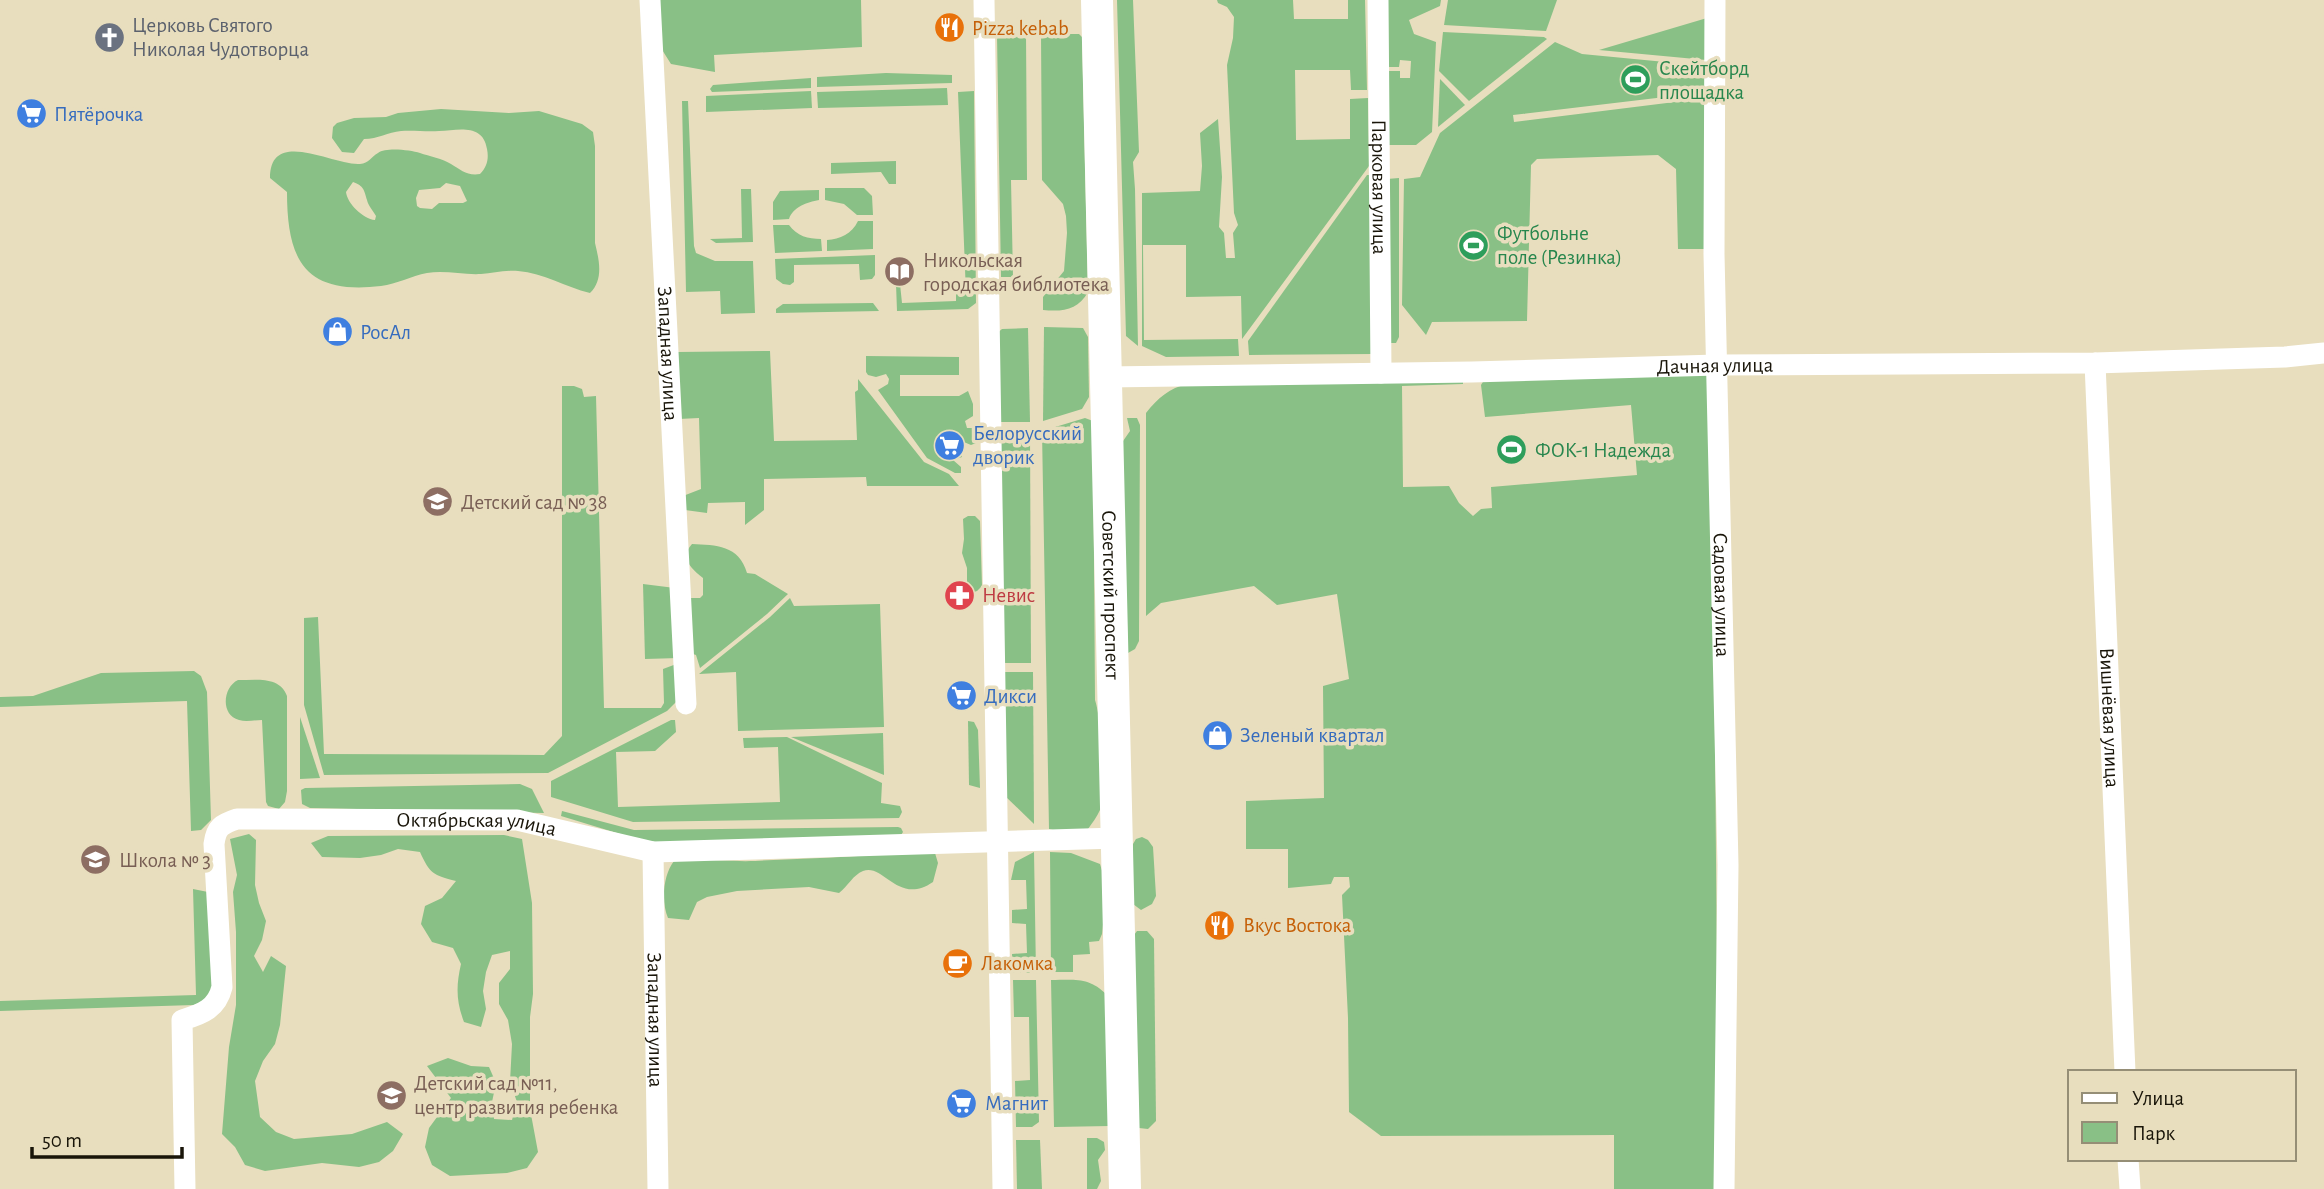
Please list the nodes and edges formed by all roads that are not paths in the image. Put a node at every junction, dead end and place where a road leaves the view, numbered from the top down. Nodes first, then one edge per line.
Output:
1 (650, 0) edge
2 (984, 0) edge
3 (1097, 0) edge
4 (1378, 0) edge
5 (1715, 0) edge
6 (2324, 353) edge
7 (2095, 363) junction
8 (1717, 365) junction
9 (1381, 373) junction
10 (1106, 377) junction
11 (686, 704) dead end
12 (1118, 838) junction
13 (997, 842) junction
14 (653, 852) junction
15 (2125, 1070) edge
16 (2129, 1161) edge
17 (185, 1189) edge
18 (658, 1189) edge
19 (1003, 1189) edge
20 (1125, 1189) edge
21 (1724, 1189) edge
22 (2130, 1189) edge

1 - 11 street, Западная улица
2 - 13 street
3 - 10 main road, Советский проспект
4 - 9 street, Парковая улица
5 - 8 street, Садовая улица
6 - 7 street, Дачная улица
7 - 8 street, Дачная улица
7 - 15 street, Вишнёвая улица
8 - 9 street, Дачная улица
8 - 21 street, Садовая улица
9 - 10 street, Дачная улица
10 - 12 main road, Советский проспект
12 - 13 street, Октябрьская улица
12 - 20 main road, Советский проспект
13 - 14 street, Октябрьская улица
13 - 19 street
14 - 17 street, Октябрьская улица
14 - 18 street, Западная улица
16 - 22 street

